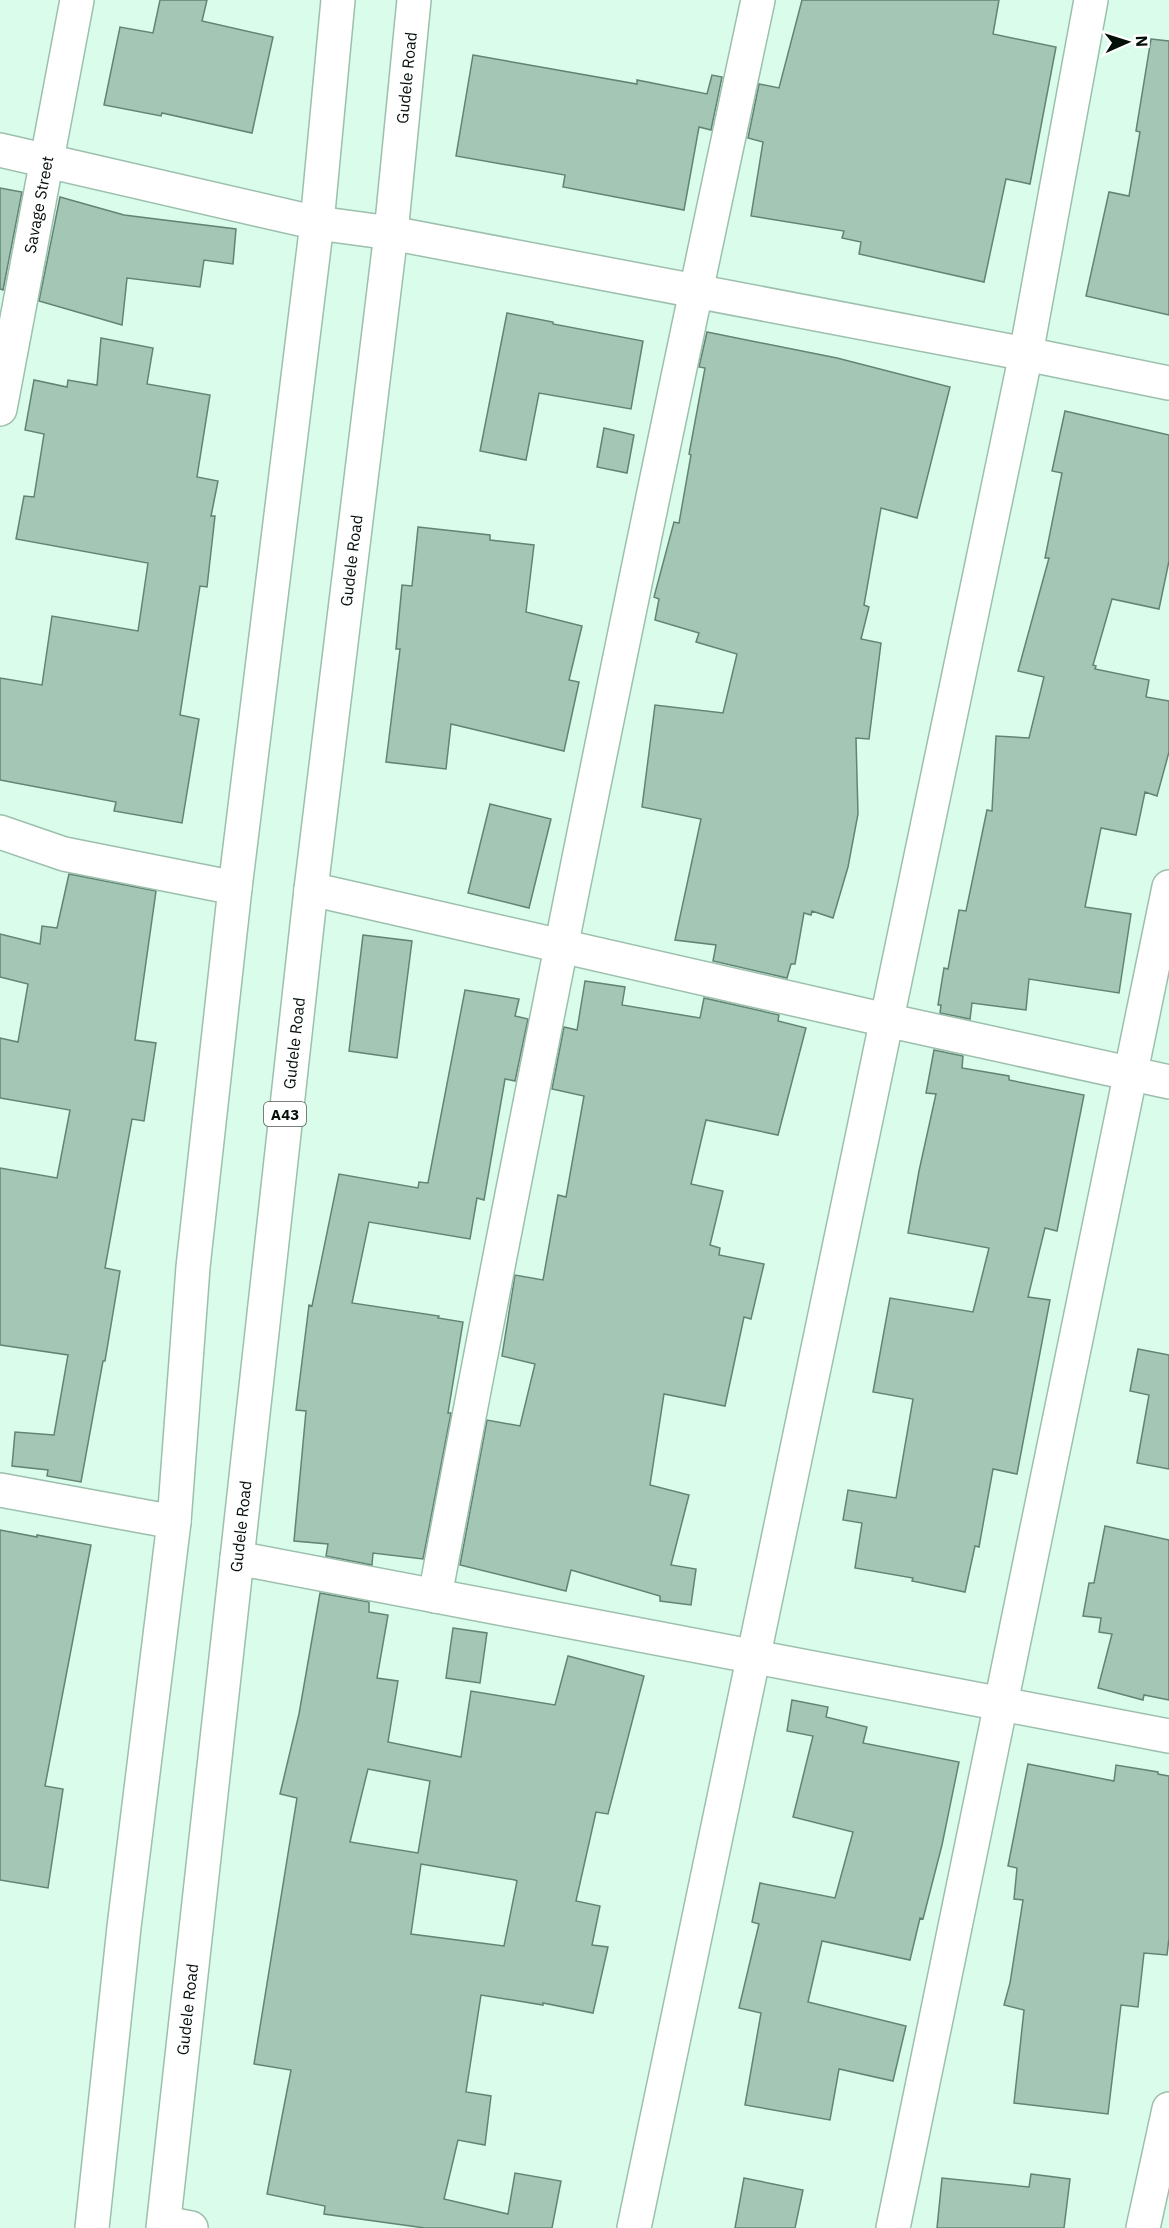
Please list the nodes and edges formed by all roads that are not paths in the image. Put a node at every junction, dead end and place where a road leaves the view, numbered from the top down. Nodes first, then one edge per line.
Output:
1 (77, 0) edge
2 (338, 0) edge
3 (414, 0) edge
4 (758, 0) edge
5 (1091, 0) edge
6 (0, 150) edge
7 (45, 161) junction
8 (317, 223) junction
9 (391, 233) junction
10 (695, 292) junction
11 (1026, 354) junction
12 (1169, 383) edge
13 (0, 410) edge
14 (0, 832) edge
15 (1169, 886) edge
16 (235, 888) junction
17 (310, 889) junction
18 (563, 946) junction
19 (886, 1020) junction
20 (1130, 1074) junction
21 (1169, 1082) edge
22 (0, 1490) edge
23 (174, 1522) junction
24 (237, 1558) junction
25 (435, 1596) junction
26 (753, 1658) junction
27 (1001, 1702) junction
28 (1169, 1736) edge
29 (1169, 2109) edge
30 (173, 2226) edge
31 (92, 2228) edge
32 (634, 2228) edge
33 (893, 2228) edge
34 (1143, 2228) edge

1 - 7 main road, Savage Street
2 - 8 main road
3 - 9 main road, Gudele Road / A43
4 - 10 main road
5 - 11 main road
6 - 7 main road
7 - 8 main road
7 - 13 main road, Savage Street
8 - 9 main road
8 - 16 main road
9 - 10 main road
9 - 17 main road, Gudele Road / A43
10 - 11 main road
10 - 18 main road
11 - 12 main road
11 - 19 main road
14 - 16 main road
15 - 20 main road
16 - 23 main road
17 - 18 main road
17 - 24 main road, Gudele Road / A43
18 - 19 main road
18 - 25 main road
19 - 20 main road
19 - 26 main road
20 - 21 main road
20 - 27 main road
22 - 23 main road
23 - 31 main road
24 - 25 main road
24 - 30 main road, Gudele Road / A43
25 - 26 main road
26 - 27 main road
26 - 32 main road
27 - 28 main road
27 - 33 main road
29 - 34 main road

